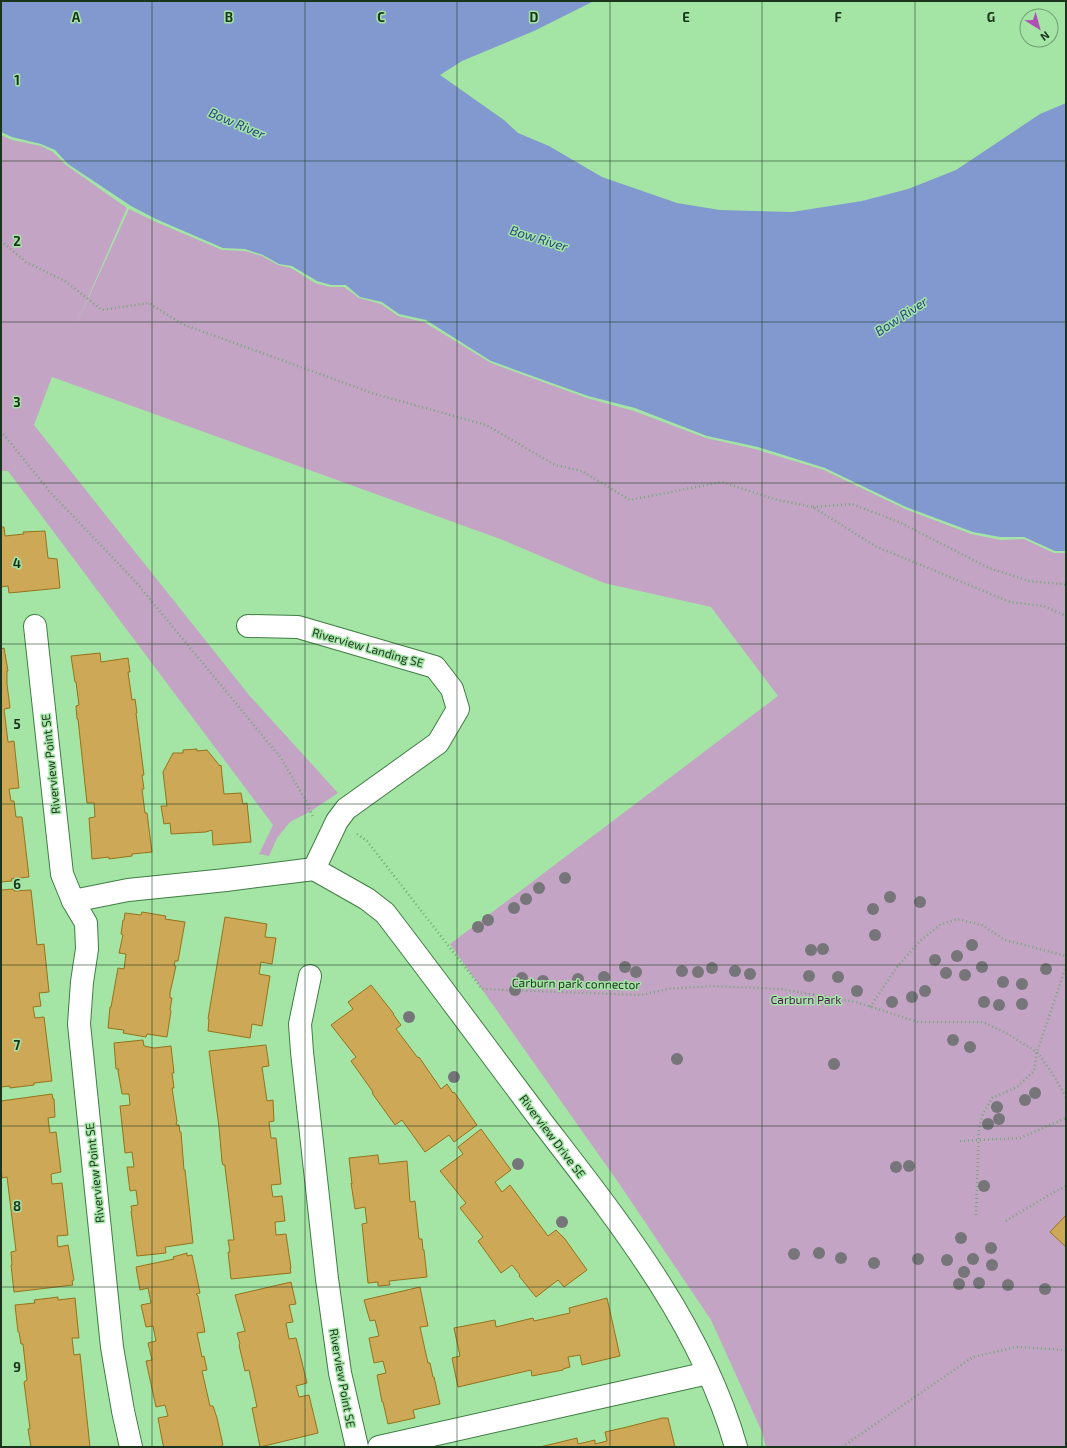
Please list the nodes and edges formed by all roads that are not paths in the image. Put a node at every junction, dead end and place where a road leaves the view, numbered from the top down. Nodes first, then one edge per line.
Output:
1 (35, 626) dead end
2 (248, 626) dead end
3 (314, 869) junction
4 (73, 900) junction
5 (310, 976) dead end
6 (708, 1373) junction
7 (131, 1447) edge
8 (357, 1447) edge
9 (379, 1447) edge
10 (736, 1447) edge

1 - 4 street, Riverview Point SE
2 - 3 street, Riverview Landing SE
3 - 4 street
3 - 6 street, Riverview Drive SE
4 - 7 street, Riverview Point SE
5 - 8 street, Riverview Point SE
6 - 9 street
6 - 10 street, Riverview Drive SE

